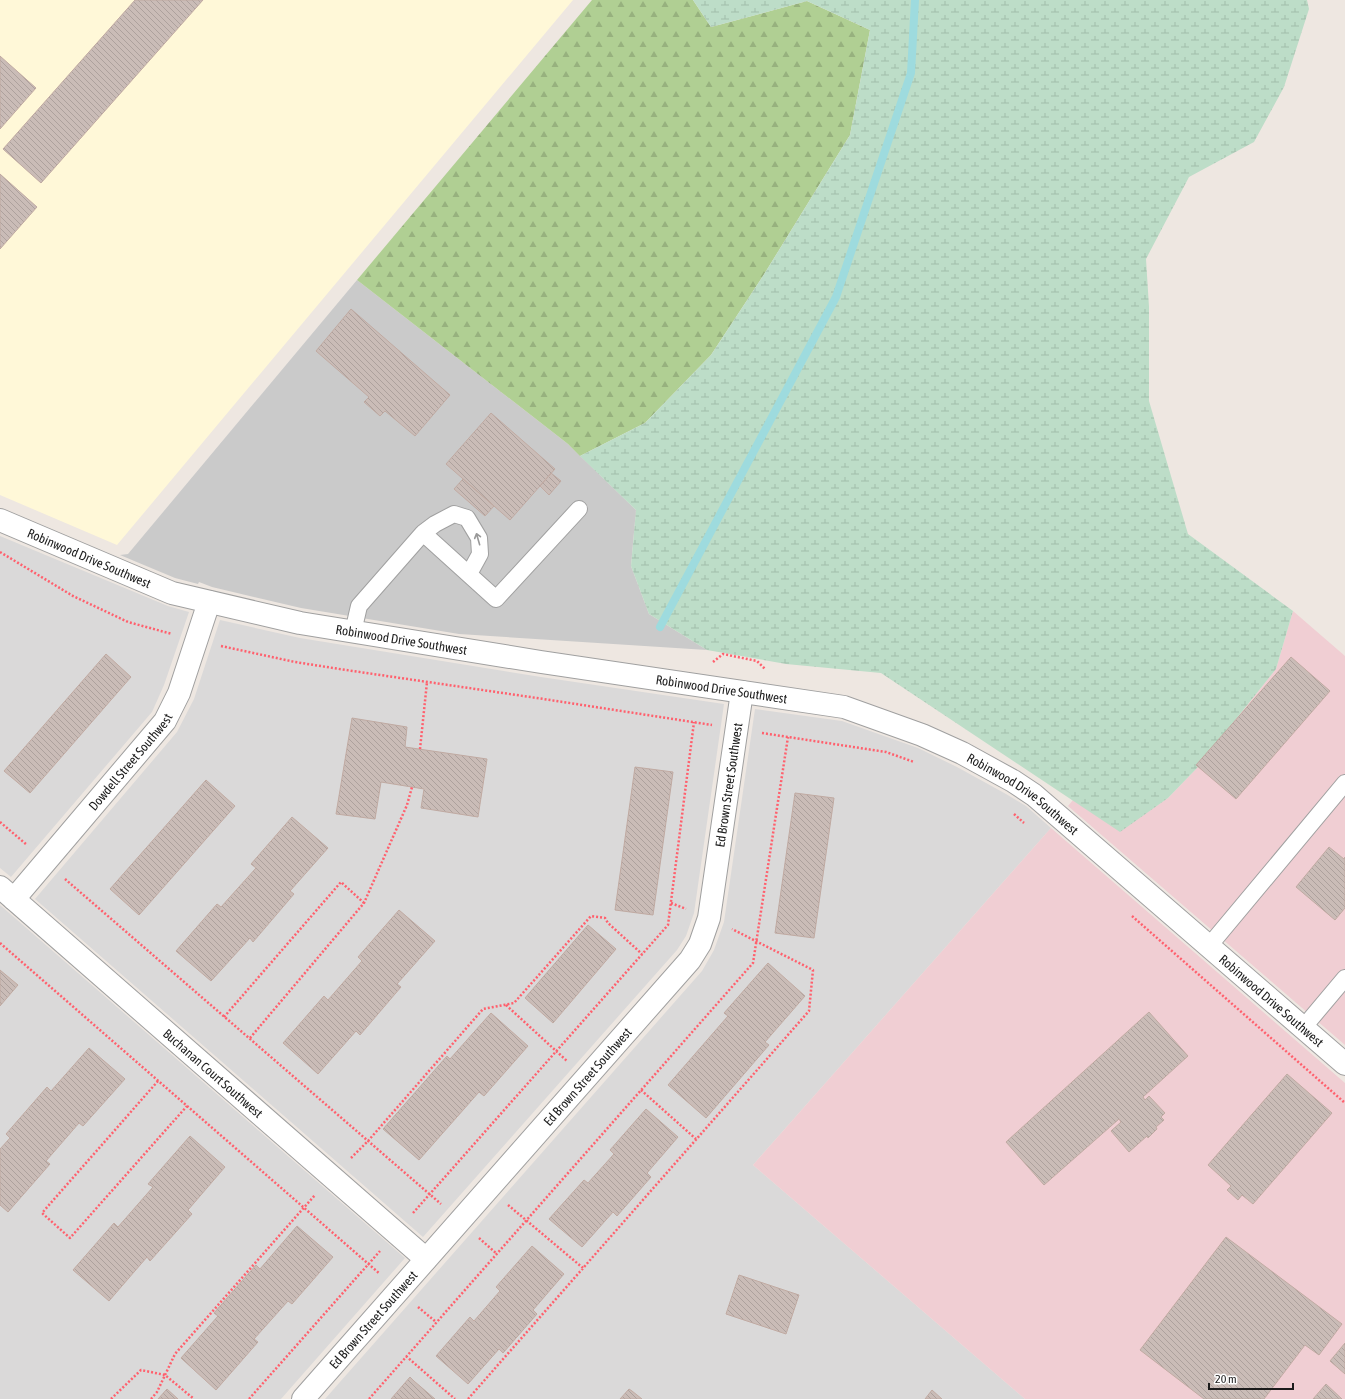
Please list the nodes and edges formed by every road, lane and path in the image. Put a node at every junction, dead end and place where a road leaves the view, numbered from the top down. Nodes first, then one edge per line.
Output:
1 (578, 509) dead end
2 (0, 520) edge
3 (423, 533) junction
4 (468, 574) junction
5 (209, 602) junction
6 (353, 632) junction
7 (427, 682) dead end
8 (742, 692) junction
9 (694, 722) dead end
10 (788, 737) dead end
11 (420, 749) dead end
12 (1345, 783) edge
13 (412, 787) dead end
14 (0, 822) edge
15 (46, 862) junction
16 (7, 893) edge
17 (364, 903) junction
18 (671, 903) junction
19 (709, 918) junction
20 (756, 941) junction
21 (0, 943) edge
22 (1209, 946) junction
23 (642, 954) junction
24 (1345, 978) edge
25 (505, 1005) junction
26 (224, 1017) junction
27 (1303, 1028) junction
28 (250, 1038) junction
29 (556, 1051) junction
30 (1345, 1064) edge
31 (586, 1078) junction
32 (158, 1081) junction
33 (642, 1090) junction
34 (187, 1106) junction
35 (696, 1139) junction
36 (368, 1141) junction
37 (332, 1177) junction
38 (489, 1188) junction
39 (429, 1194) junction
40 (304, 1207) junction
41 (526, 1220) junction
42 (460, 1221) junction
43 (396, 1232) junction
44 (497, 1254) junction
45 (426, 1259) junction
46 (369, 1264) junction
47 (582, 1268) junction
48 (399, 1290) junction
49 (436, 1322) junction
50 (406, 1356) junction
51 (165, 1375) junction
52 (111, 1399) edge
53 (151, 1399) edge
54 (194, 1399) edge
55 (250, 1399) edge
56 (303, 1399) edge
57 (369, 1399) edge
58 (455, 1399) edge
59 (468, 1399) edge

1 - 4 lane
2 - 5 street, Robinwood Drive Southwest
3 - 4 lane
4 -> 3 lane
3 - 6 lane
5 - 6 street, Robinwood Drive Southwest
5 - 15 street, Dowdell Street Southwest
6 - 8 street, Robinwood Drive Southwest
7 - 11 path
8 - 19 street, Ed Brown Street Southwest
8 - 22 street, Robinwood Drive Southwest
9 - 18 path
10 - 20 path
12 - 22 lane
13 - 17 path
14 - 15 path
15 - 16 street, Dowdell Street Southwest
15 - 26 path
16 - 37 street, Buchanan Court Southwest
17 - 26 path
17 - 28 path
18 - 19 path
18 - 23 path
19 - 20 path
19 - 31 street, Ed Brown Street Southwest
20 - 33 path
20 - 35 path
21 - 32 path
22 - 27 street, Robinwood Drive Southwest
23 - 25 path
23 - 29 path
24 - 27 lane
25 - 29 path
25 - 36 path
26 - 28 path
27 - 30 street, Robinwood Drive Southwest
28 - 36 path
29 - 31 path
29 - 39 path
31 - 38 street, Ed Brown Street Southwest
32 - 34 path
32 - 34 path
33 - 35 path
33 - 41 path
34 - 40 path
35 - 47 path
36 - 37 path
36 - 39 path
37 - 40 path
37 - 43 street, Buchanan Court Southwest
38 - 41 path
38 - 42 street, Ed Brown Street Southwest
39 - 42 path
39 - 43 path
40 - 46 path
40 - 51 path
41 - 44 path
41 - 47 path
42 - 44 path
42 - 45 street, Ed Brown Street Southwest
43 - 45 street, Buchanan Court Southwest
43 - 46 path
44 - 49 path
45 - 48 street, Ed Brown Street Southwest
46 - 48 path
46 - 55 path
47 - 59 path
48 - 49 path
48 - 56 street, Ed Brown Street Southwest
49 - 50 path
50 - 57 path
50 - 58 path
51 - 52 path
51 - 53 path
51 - 54 path

